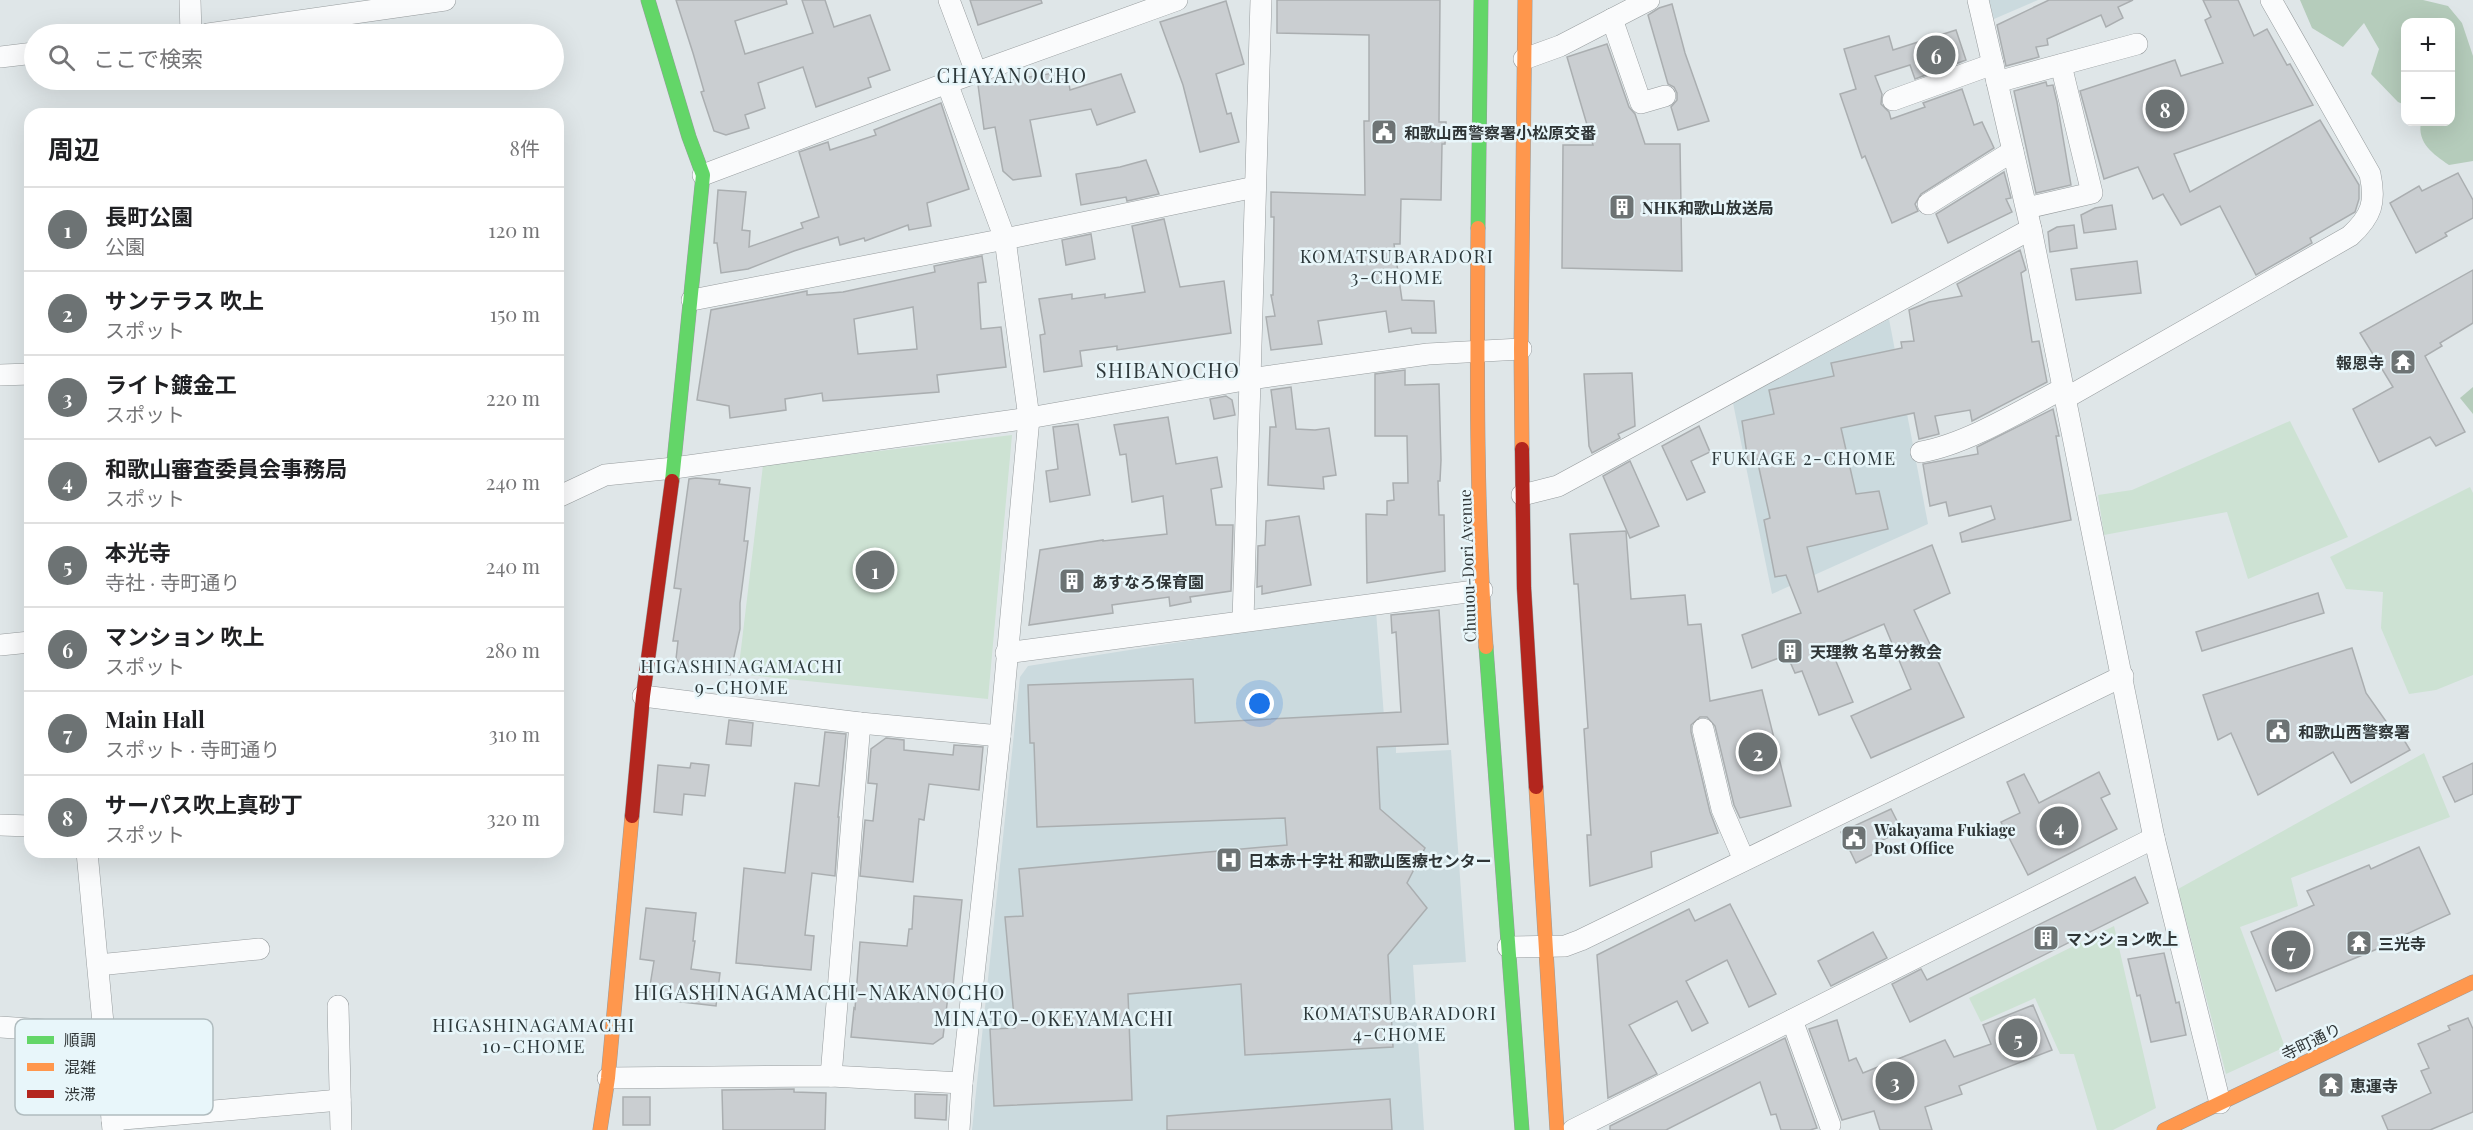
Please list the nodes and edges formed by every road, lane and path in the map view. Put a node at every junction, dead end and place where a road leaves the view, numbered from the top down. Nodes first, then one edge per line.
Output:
1 (190, 0) edge
2 (648, 0) edge
3 (949, 0) edge
4 (1177, 0) edge
5 (1261, 0) edge
6 (1481, 0) edge
7 (1525, 0) edge
8 (1648, 0) edge
9 (1978, 0) edge
10 (2271, 0) edge
11 (436, 1) edge
12 (1612, 20) junction
13 (191, 24) edge
14 (277, 24) edge
15 (2137, 44) dead end
16 (24, 54) edge
17 (0, 57) edge
18 (1524, 59) junction
19 (2061, 65) junction
20 (976, 72) junction
21 (1995, 73) junction
22 (947, 83) junction
23 (1665, 96) dead end
24 (1893, 100) dead end
25 (2013, 151) junction
26 (703, 176) junction
27 (1255, 187) junction
28 (1928, 204) dead end
29 (2027, 208) junction
30 (2031, 229) junction
31 (1005, 239) junction
32 (692, 300) junction
33 (1521, 349) junction
34 (1477, 351) junction
35 (24, 374) edge
36 (0, 375) edge
37 (1250, 379) junction
38 (2065, 393) junction
39 (1029, 418) junction
40 (1922, 452) dead end
41 (674, 468) junction
42 (564, 494) edge
43 (1522, 495) junction
44 (1482, 590) junction
45 (1243, 621) junction
46 (24, 643) edge
47 (0, 645) edge
48 (1006, 653) junction
49 (2123, 676) junction
50 (643, 696) junction
51 (860, 723) junction
52 (1703, 729) dead end
53 (1000, 736) junction
54 (0, 825) edge
55 (24, 826) edge
56 (2154, 838) junction
57 (88, 858) edge
58 (1744, 860) junction
59 (1545, 946) junction
60 (1509, 947) junction
61 (259, 949) dead end
62 (98, 965) junction
63 (2473, 982) edge
64 (338, 1006) dead end
65 (103, 1019) edge
66 (1792, 1020) junction
67 (0, 1027) edge
68 (15, 1028) edge
69 (831, 1076) junction
70 (608, 1078) junction
71 (962, 1083) junction
72 (339, 1100) junction
73 (2220, 1103) junction
74 (213, 1114) edge
75 (203, 1115) edge
76 (112, 1125) edge
77 (1830, 1125) dead end
78 (341, 1130) edge
79 (600, 1130) edge
80 (959, 1130) edge
81 (1521, 1130) edge
82 (1557, 1130) edge
83 (1574, 1130) edge
84 (2164, 1130) edge

1 - 13 street
2 - 26 main road
3 - 20 street
4 - 20 street
5 - 27 street
6 - 34 main road, Chuuou-Dori Avenue
7 - 18 main road
8 - 12 street
9 - 21 street
10 - 38 street
11 - 14 street
12 - 18 street
12 - 23 street
15 - 19 street
16 - 17 street
18 - 33 main road
19 - 21 street
19 - 29 street
20 - 22 street
21 - 24 street
21 - 25 street
22 - 26 street
22 - 31 street
25 - 28 street
25 - 29 street
26 - 32 main road
27 - 31 street
27 - 37 street
29 - 30 street
30 - 38 street
30 - 43 street
31 - 32 street
31 - 39 street
32 - 41 main road
33 - 34 street
33 - 43 main road
34 - 37 street
34 - 44 main road, Chuuou-Dori Avenue
35 - 36 street
37 - 39 street
37 - 45 street
38 - 40 street
38 - 49 street
39 - 41 street
39 - 48 street
41 - 42 street
41 - 50 main road
43 - 59 main road
44 - 45 street
44 - 60 main road, Chuuou-Dori Avenue
45 - 48 street
46 - 47 street
48 - 53 street
49 - 56 street
49 - 58 street
50 - 51 street
50 - 70 main road
51 - 53 street
51 - 69 street
52 - 58 street
53 - 71 street
54 - 55 street
56 - 66 street
56 - 73 street
57 - 62 street
58 - 59 street
59 - 60 street
59 - 82 main road
60 - 81 main road, Chuuou-Dori Avenue
61 - 62 street
62 - 65 street
63 - 73 main road, 寺町通り
64 - 72 street
66 - 77 street
66 - 83 street
67 - 68 street
69 - 70 street
69 - 71 street
70 - 79 main road
71 - 80 street
72 - 74 street
72 - 78 street
73 - 84 main road, 寺町通り
75 - 76 street

